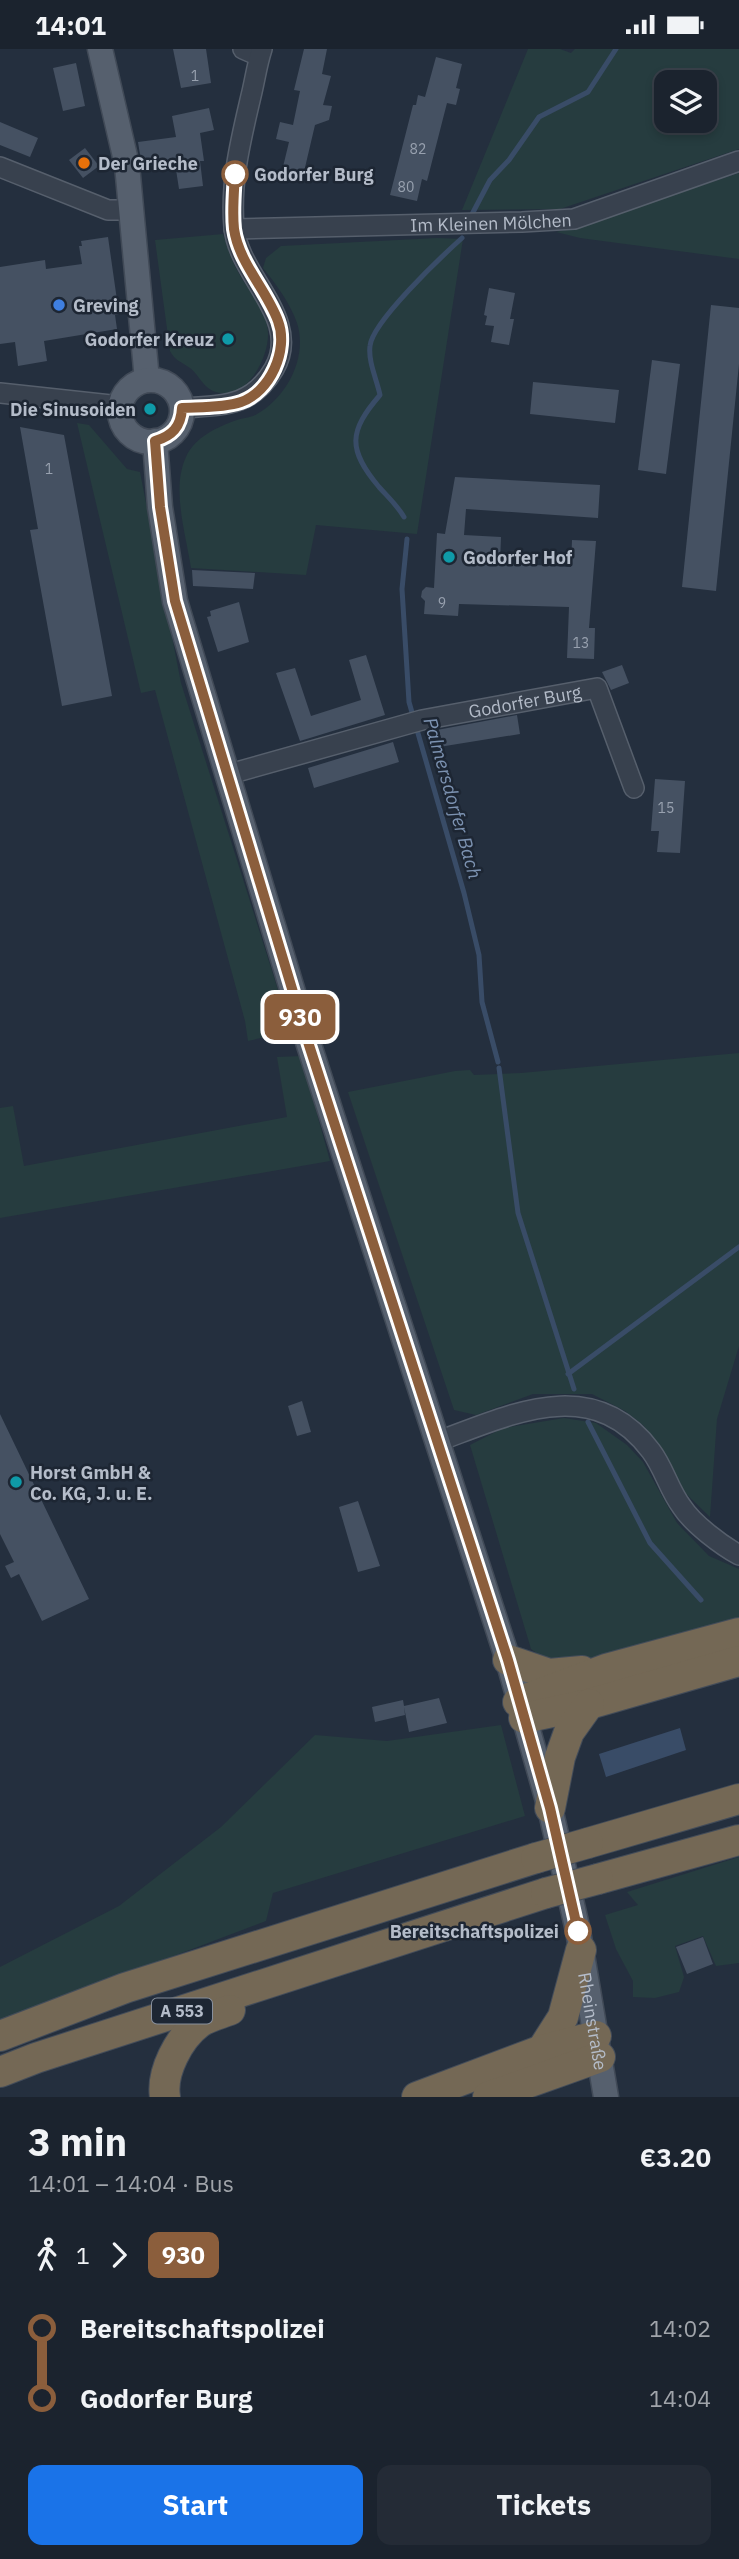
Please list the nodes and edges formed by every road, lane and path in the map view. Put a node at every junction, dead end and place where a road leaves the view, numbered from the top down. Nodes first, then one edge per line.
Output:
1 (100, 49) edge
2 (255, 51) edge
3 (739, 161) edge
4 (0, 167) edge
5 (132, 210) junction
6 (234, 229) junction
7 (147, 380) junction
8 (0, 393) edge
9 (121, 406) junction
10 (182, 408) junction
11 (155, 441) junction
12 (226, 775) junction
13 (634, 788) dead end
14 (436, 1442) junction
15 (739, 1555) edge
16 (739, 1633) edge
17 (508, 1660) junction
18 (739, 1661) edge
19 (606, 1669) junction
20 (589, 1704) junction
21 (521, 1710) junction
22 (739, 1799) edge
23 (550, 1808) junction
24 (739, 1840) edge
25 (582, 1950) junction
26 (365, 1951) junction
27 (0, 2036) edge
28 (598, 2046) junction
29 (542, 2050) junction
30 (0, 2072) edge
31 (491, 2096) edge
32 (164, 2097) edge
33 (417, 2097) edge
34 (534, 2097) edge
35 (606, 2097) edge

1 - 5 main road
2 - 6 street
3 - 6 street, Im Kleinen Mölchen
4 - 5 street
5 - 7 main road
6 - 10 street
7 - 9 main road
7 - 10 main road
8 - 9 street
9 - 11 main road
10 - 11 main road
11 - 12 main road, Rheinstraße
12 - 13 street, Godorfer Burg
12 - 14 main road, Rheinstraße
14 - 15 street
14 - 17 main road, Rheinstraße
16 - 19 highway
17 - 19 highway
17 - 21 main road, Rheinstraße
18 - 20 highway
19 - 21 highway
20 - 21 highway
20 - 23 highway
21 - 23 main road, Rheinstraße
22 - 27 highway, A 553, bridge
23 - 25 main road, Rheinstraße
24 - 26 highway, A 553, bridge
25 - 28 main road, Rheinstraße
25 - 29 highway
26 - 30 highway, A 553
26 - 32 highway
28 - 29 highway
28 - 31 highway
28 - 35 main road, Rheinstraße
29 - 33 highway
31 - 34 highway

